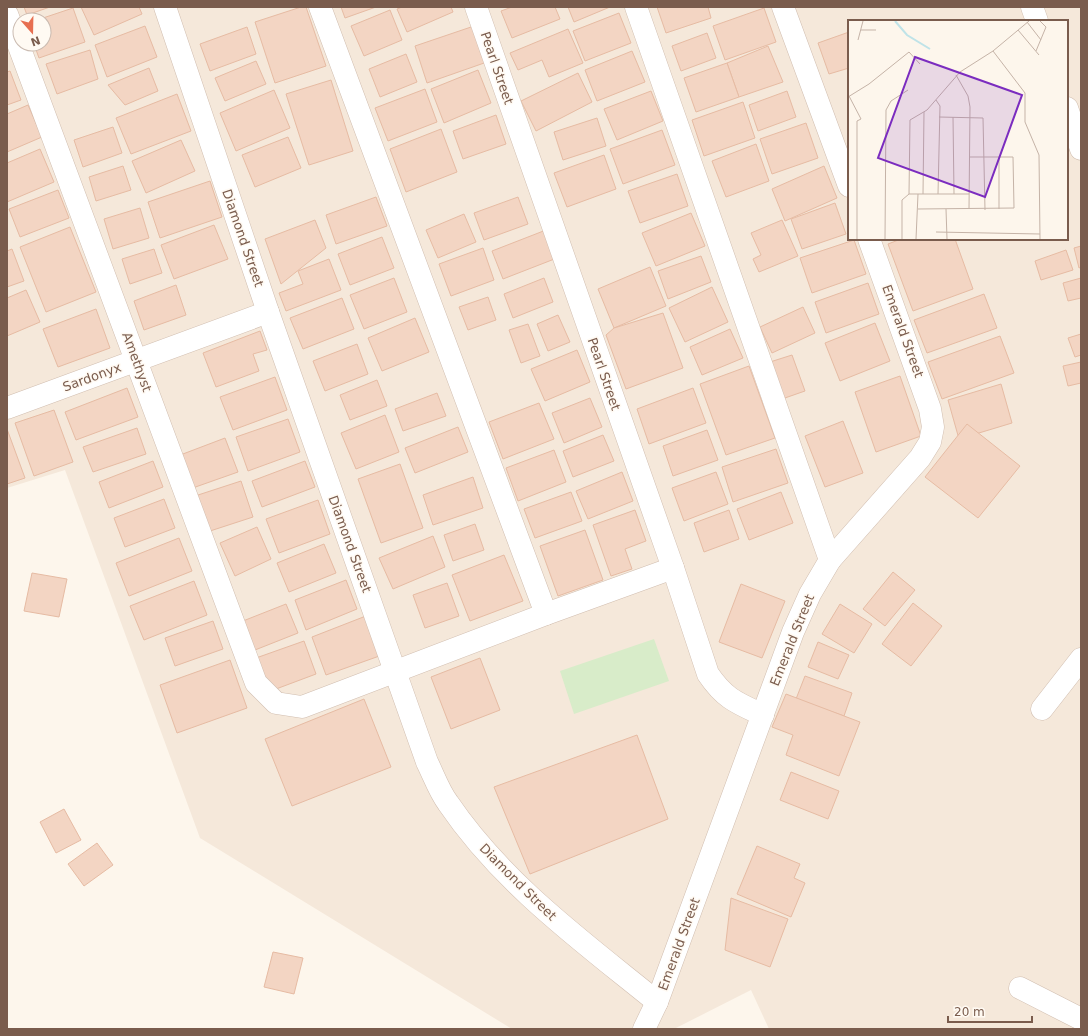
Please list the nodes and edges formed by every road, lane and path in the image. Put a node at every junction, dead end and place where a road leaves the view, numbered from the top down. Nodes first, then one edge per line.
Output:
1 (165, 7) edge
2 (320, 7) edge
3 (476, 7) edge
4 (636, 7) edge
5 (783, 7) edge
6 (1032, 7) edge
7 (7, 14) edge
8 (1037, 20) edge
9 (1068, 111) edge
10 (1081, 148) edge
11 (848, 183) edge
12 (869, 240) edge
13 (268, 312) junction
14 (137, 361) junction
15 (7, 407) edge
16 (830, 560) junction
17 (672, 568) junction
18 (546, 614) junction
19 (1081, 659) edge
20 (396, 672) junction
21 (1042, 709) dead end
22 (763, 715) junction
23 (1020, 988) dead end
24 (658, 1002) junction
25 (1081, 1019) edge
26 (644, 1029) edge

1 - 13 street, Diamond Street
2 - 18 street
3 - 17 street, Pearl Street
4 - 16 street
5 - 11 street
6 - 8 street
7 - 14 street, Amethyst
9 - 10 street
12 - 16 street, Emerald Street
13 - 14 street, Sardonyx
13 - 20 street, Diamond Street
14 - 15 street, Sardonyx
14 - 20 street, Amethyst
16 - 22 street, Emerald Street
17 - 18 street
17 - 22 street, Pearl Street
18 - 20 street
19 - 21 street
20 - 24 street, Diamond Street
22 - 24 street, Emerald Street
23 - 25 street
24 - 26 street, Emerald Street

